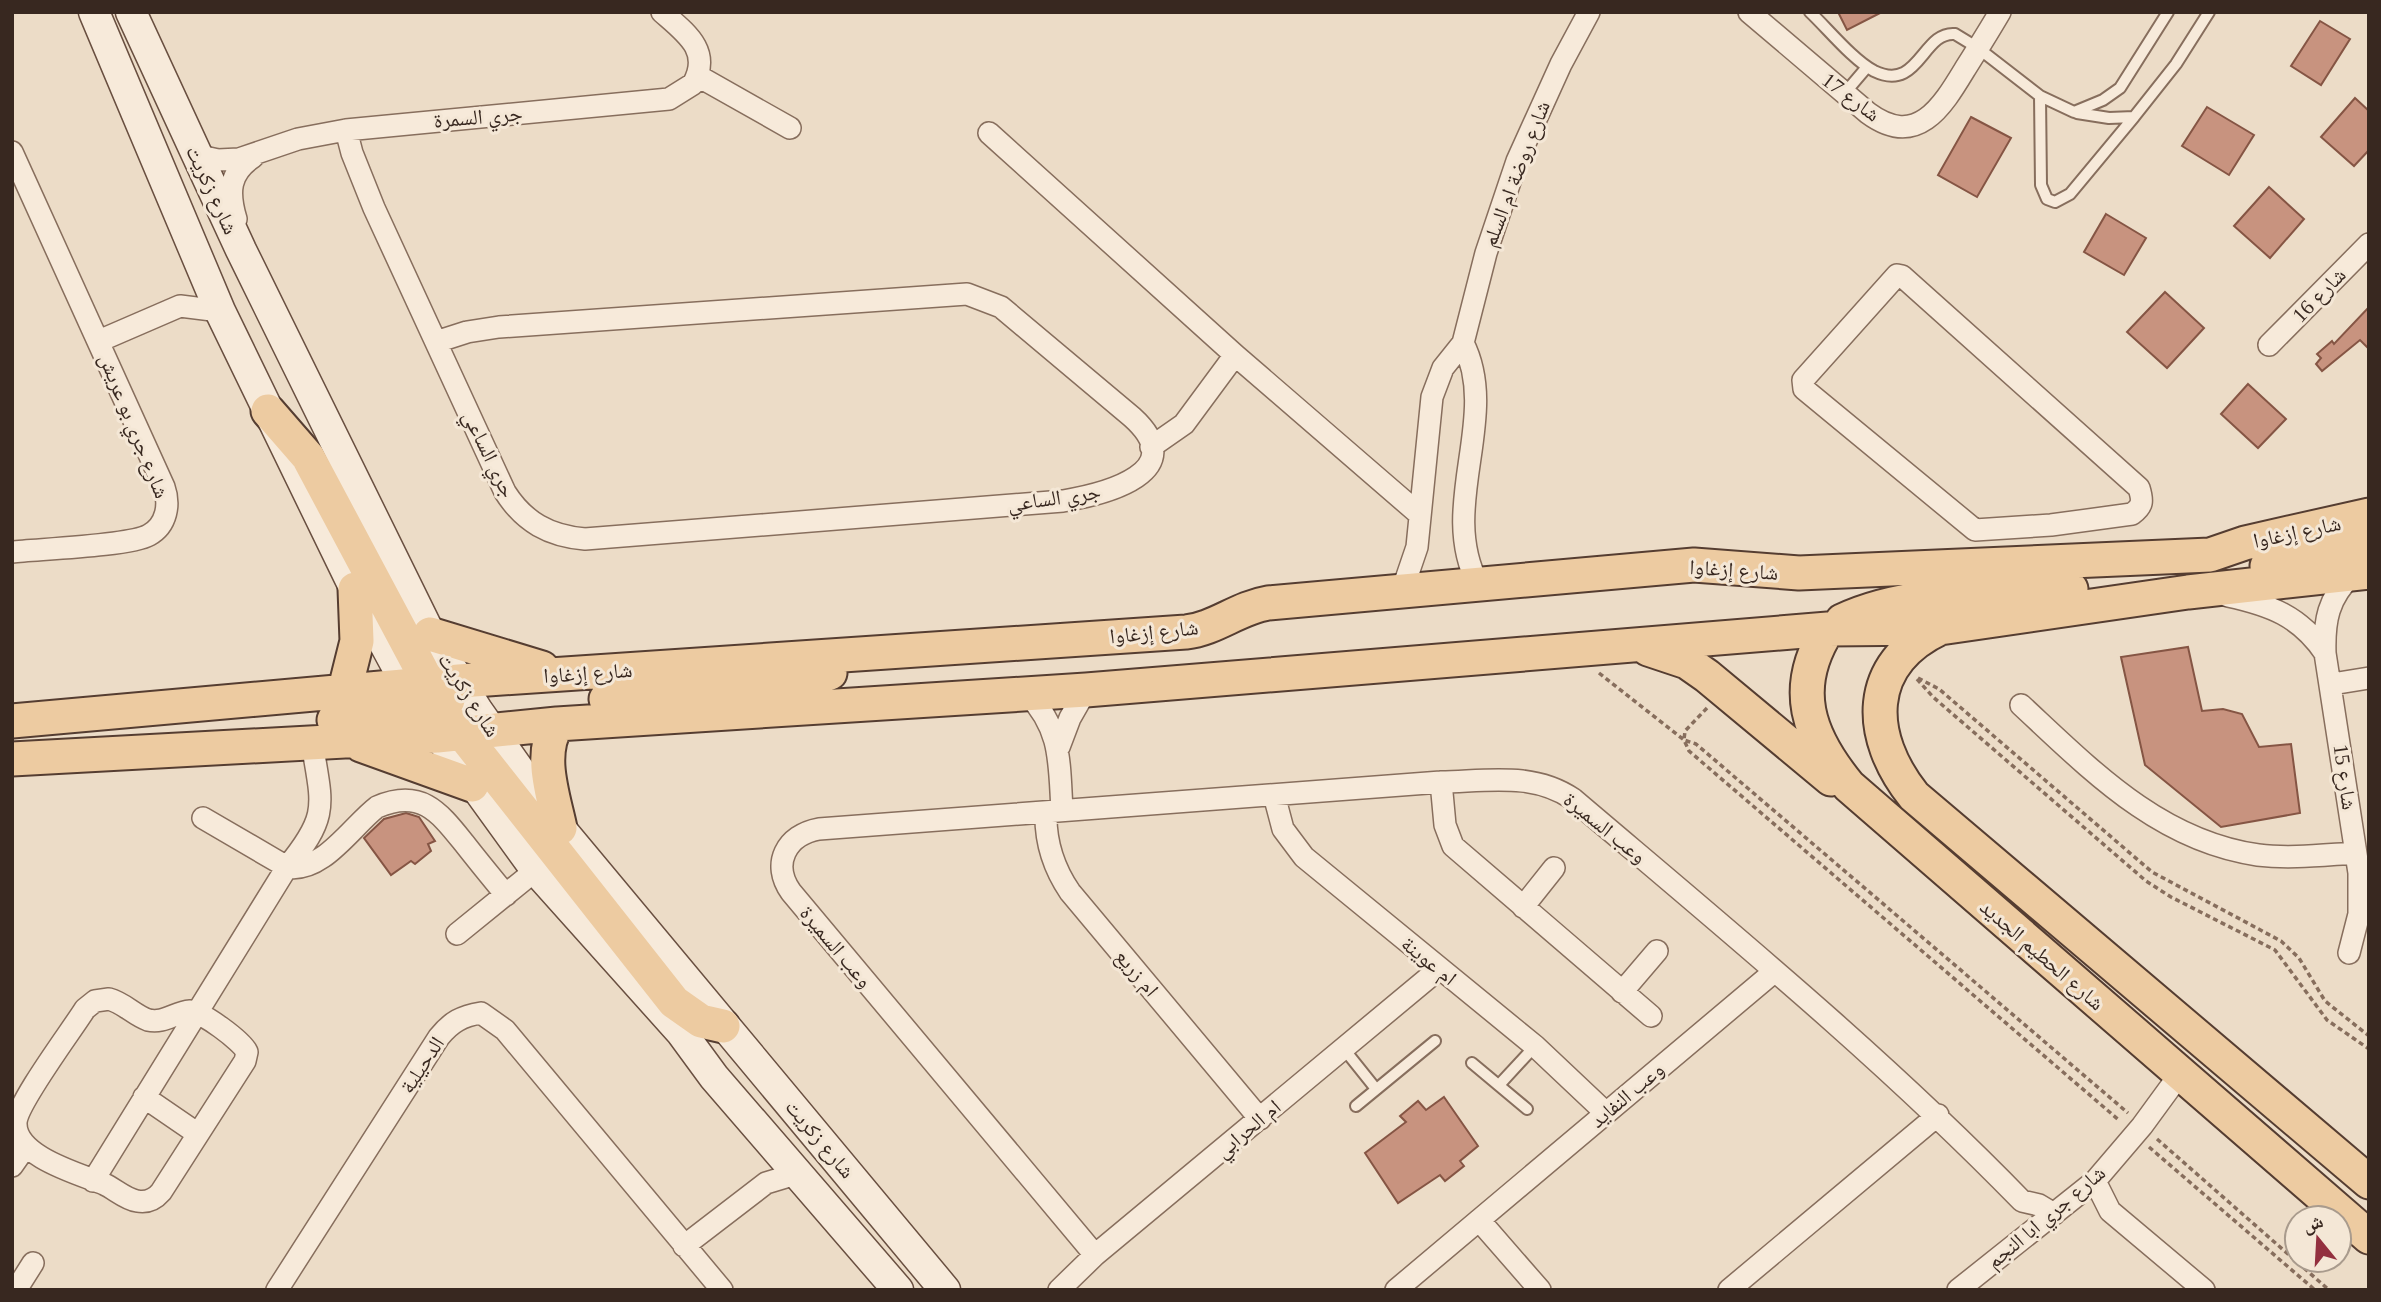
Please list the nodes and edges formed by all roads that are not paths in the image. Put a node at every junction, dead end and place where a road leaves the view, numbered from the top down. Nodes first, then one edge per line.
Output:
1 (94, 12) edge
2 (131, 12) edge
3 (662, 12) edge
4 (1589, 12) edge
5 (1749, 12) edge
6 (1810, 12) edge
7 (2000, 12) edge
8 (2168, 12) edge
9 (2208, 12) edge
10 (1978, 48) junction
11 (1867, 67) junction
12 (698, 76) junction
13 (1844, 94) junction
14 (2040, 96) junction
15 (2074, 112) junction
16 (2134, 117) junction
17 (790, 128) dead end
18 (346, 130) junction
19 (989, 134) dead end
20 (12, 152) edge
21 (195, 155) junction
22 (253, 157) junction
23 (2369, 244) edge
24 (241, 250) junction
25 (205, 271) junction
26 (180, 306) junction
27 (220, 311) junction
28 (99, 341) junction
29 (436, 342) junction
30 (1463, 343) junction
31 (2269, 345) dead end
32 (1236, 355) junction
33 (268, 411) junction
34 (1151, 447) junction
35 (2369, 499) edge
36 (1419, 514) junction
37 (2369, 515) edge
38 (2073, 522) junction
39 (2051, 525) junction
40 (2327, 527) junction
41 (2369, 543) edge
42 (12, 552) edge
43 (2210, 555) junction
44 (2062, 564) junction
45 (2361, 574) edge
46 (1478, 584) junction
47 (355, 589) junction
48 (2195, 592) junction
49 (1401, 594) junction
50 (1940, 628) junction
51 (1828, 629) junction
52 (430, 634) junction
53 (1635, 647) junction
54 (870, 653) junction
55 (2325, 653) junction
56 (561, 674) junction
57 (2369, 678) edge
58 (2332, 684) junction
59 (1086, 690) junction
60 (344, 693) junction
61 (1027, 693) junction
62 (2021, 705) dead end
63 (448, 710) junction
64 (12, 721) edge
65 (557, 724) junction
66 (349, 741) junction
67 (312, 743) junction
68 (1059, 747) junction
69 (200, 749) junction
70 (12, 760) edge
71 (1441, 782) junction
72 (472, 785) junction
73 (1274, 795) junction
74 (1869, 806) junction
75 (1054, 811) junction
76 (203, 818) dead end
77 (560, 828) junction
78 (2355, 853) junction
79 (287, 867) junction
80 (1554, 868) dead end
81 (536, 870) junction
82 (506, 895) junction
83 (1523, 907) junction
84 (457, 934) dead end
85 (1657, 951) dead end
86 (2349, 953) dead end
87 (1439, 969) junction
88 (1776, 971) junction
89 (1622, 992) junction
90 (196, 1011) junction
91 (1651, 1016) dead end
92 (723, 1026) junction
93 (1434, 1041) dead end
94 (1535, 1046) junction
95 (1344, 1049) junction
96 (1472, 1063) dead end
97 (2180, 1074) junction
98 (1499, 1085) junction
99 (1376, 1089) junction
100 (144, 1097) junction
101 (1356, 1106) dead end
102 (1528, 1109) dead end
103 (1606, 1112) junction
104 (1938, 1115) junction
105 (1260, 1119) junction
106 (198, 1134) junction
107 (26, 1146) junction
108 (791, 1163) junction
109 (12, 1166) edge
110 (93, 1181) junction
111 (2095, 1181) junction
112 (2369, 1182) edge
113 (2022, 1201) junction
114 (2054, 1214) junction
115 (1479, 1220) junction
116 (2032, 1232) junction
117 (2369, 1237) edge
118 (684, 1246) junction
119 (1095, 1255) junction
120 (33, 1263) dead end
121 (16, 1290) edge
122 (277, 1290) edge
123 (722, 1290) edge
124 (898, 1290) edge
125 (944, 1290) edge
126 (1059, 1290) edge
127 (1396, 1290) edge
128 (1540, 1290) edge
129 (1728, 1290) edge
130 (1958, 1290) edge
131 (2204, 1290) edge

1 - 25 main road, شارع زكريت
2 - 21 main road, شارع زكريت
3 - 12 street
4 - 30 street, شارع روضة ام السلم
5 - 13 street, شارع 17
6 - 11 lane
7 - 10 street, شارع 17
8 - 15 lane
9 - 16 lane
10 - 11 lane
10 - 13 street, شارع 17
10 - 14 lane
11 - 13 lane
12 - 17 street
12 - 18 street, جري السمرة
14 - 15 lane
14 - 16 lane
15 - 16 lane
18 - 22 street, جري السمرة
18 - 29 street, جري الساعي
19 - 32 street
20 - 28 street, شارع جري بو عريش
21 - 22 street, جري السمرة
21 - 24 main road, شارع زكريت
22 - 24 street, جري السمرة
23 - 31 street, شارع 16
24 - 52 main road, شارع زكريت
25 - 26 street
25 - 27 main road, شارع زكريت
26 - 27 street
26 - 28 street, شارع جري بو عريش
27 - 33 main road, شارع زكريت
28 - 42 street, شارع جري بو عريش
29 - 34 street
29 - 34 street, جري الساعي
30 - 36 street, شارع روضة ام السلم
30 - 46 street
32 - 34 street
32 - 36 street
33 - 47 main road, شارع زكريت
33 - 63 main road
35 - 40 main road
36 - 49 street, شارع روضة ام السلم
37 - 40 main road, شارع إزغاوا
38 - 39 street
38 - 39 street
38 - 44 street
39 - 44 street
40 - 43 main road, شارع إزغاوا
41 - 48 main road
43 - 44 main road, شارع إزغاوا
43 - 51 main road
44 - 46 main road, شارع إزغاوا
45 - 48 main road, شارع إزغاوا
45 - 55 street, شارع 15
46 - 49 main road, شارع إزغاوا
47 - 60 main road
47 - 63 main road, شارع زكريت
48 - 50 main road, شارع إزغاوا
48 - 55 street, شارع 15
49 - 54 main road, شارع إزغاوا
50 - 51 main road, شارع إزغاوا
50 - 112 main road, شارع الحطيم الجديد
51 - 53 main road, شارع إزغاوا
51 - 74 main road, شارع الحطيم الجديد
52 - 56 main road
52 - 63 main road, شارع زكريت
53 - 59 main road, شارع إزغاوا
53 - 74 main road
54 - 56 main road, شارع إزغاوا
54 - 63 main road
55 - 58 street, شارع 15
56 - 63 main road, شارع إزغاوا
57 - 58 street
58 - 78 street, شارع 15
59 - 61 main road, شارع إزغاوا
59 - 68 street
60 - 63 main road, شارع إزغاوا
60 - 64 main road, شارع إزغاوا
61 - 65 main road, شارع إزغاوا
61 - 68 street
62 - 78 street
63 - 65 main road, شارع إزغاوا
63 - 66 main road, شارع إزغاوا
63 - 69 main road
63 - 72 main road, شارع زكريت
63 - 77 main road, شارع زكريت
63 - 92 main road
65 - 77 main road
66 - 67 main road, شارع إزغاوا
66 - 72 main road
67 - 69 main road, شارع إزغاوا
67 - 79 street
68 - 75 street
69 - 70 main road, شارع إزغاوا
71 - 73 street, وعب السميرة
71 - 83 street
71 - 88 street, وعب السميرة
72 - 81 main road, شارع زكريت
73 - 75 street, وعب السميرة
73 - 87 street, ام عوينة
74 - 97 main road, شارع الحطيم الجديد
75 - 105 street, ام زريع
75 - 119 street, وعب السميرة
76 - 79 street
77 - 92 main road, شارع زكريت
78 - 86 street, شارع 15
79 - 82 street
79 - 90 street
80 - 83 street
81 - 82 street
81 - 108 main road, شارع زكريت
82 - 84 street
83 - 89 street
85 - 89 street
87 - 94 street, ام عوينة
87 - 95 street, ام الحرابي
88 - 103 street, وعب النفايد
88 - 104 street, وعب السميرة
89 - 91 street
90 - 100 street
90 - 106 street
90 - 107 street
92 - 125 main road, شارع زكريت
93 - 99 lane
94 - 98 lane
94 - 103 street, ام عوينة
95 - 99 lane
95 - 105 street, ام الحرابي
96 - 98 lane
97 - 111 street, شارع جري ابا النجم
97 - 117 main road, شارع الحطيم الجديد
98 - 102 lane
99 - 101 lane
100 - 106 street
100 - 110 street
103 - 115 street, وعب النفايد
104 - 113 street, وعب السميرة
104 - 129 street
105 - 119 street, ام الحرابي
106 - 110 street
107 - 109 street
107 - 110 street
108 - 118 street
108 - 124 main road, شارع زكريت
111 - 114 street, شارع جري ابا النجم
111 - 131 street
113 - 114 street, وعب السميرة
113 - 116 street, وعب السميرة
114 - 116 street, شارع جري ابا النجم
115 - 127 street, وعب النفايد
115 - 128 street
116 - 130 street, شارع جري ابا النجم
118 - 122 street, الدحيلية
118 - 123 street, الدحيلية
119 - 126 street, ام الحرابي
120 - 121 street

